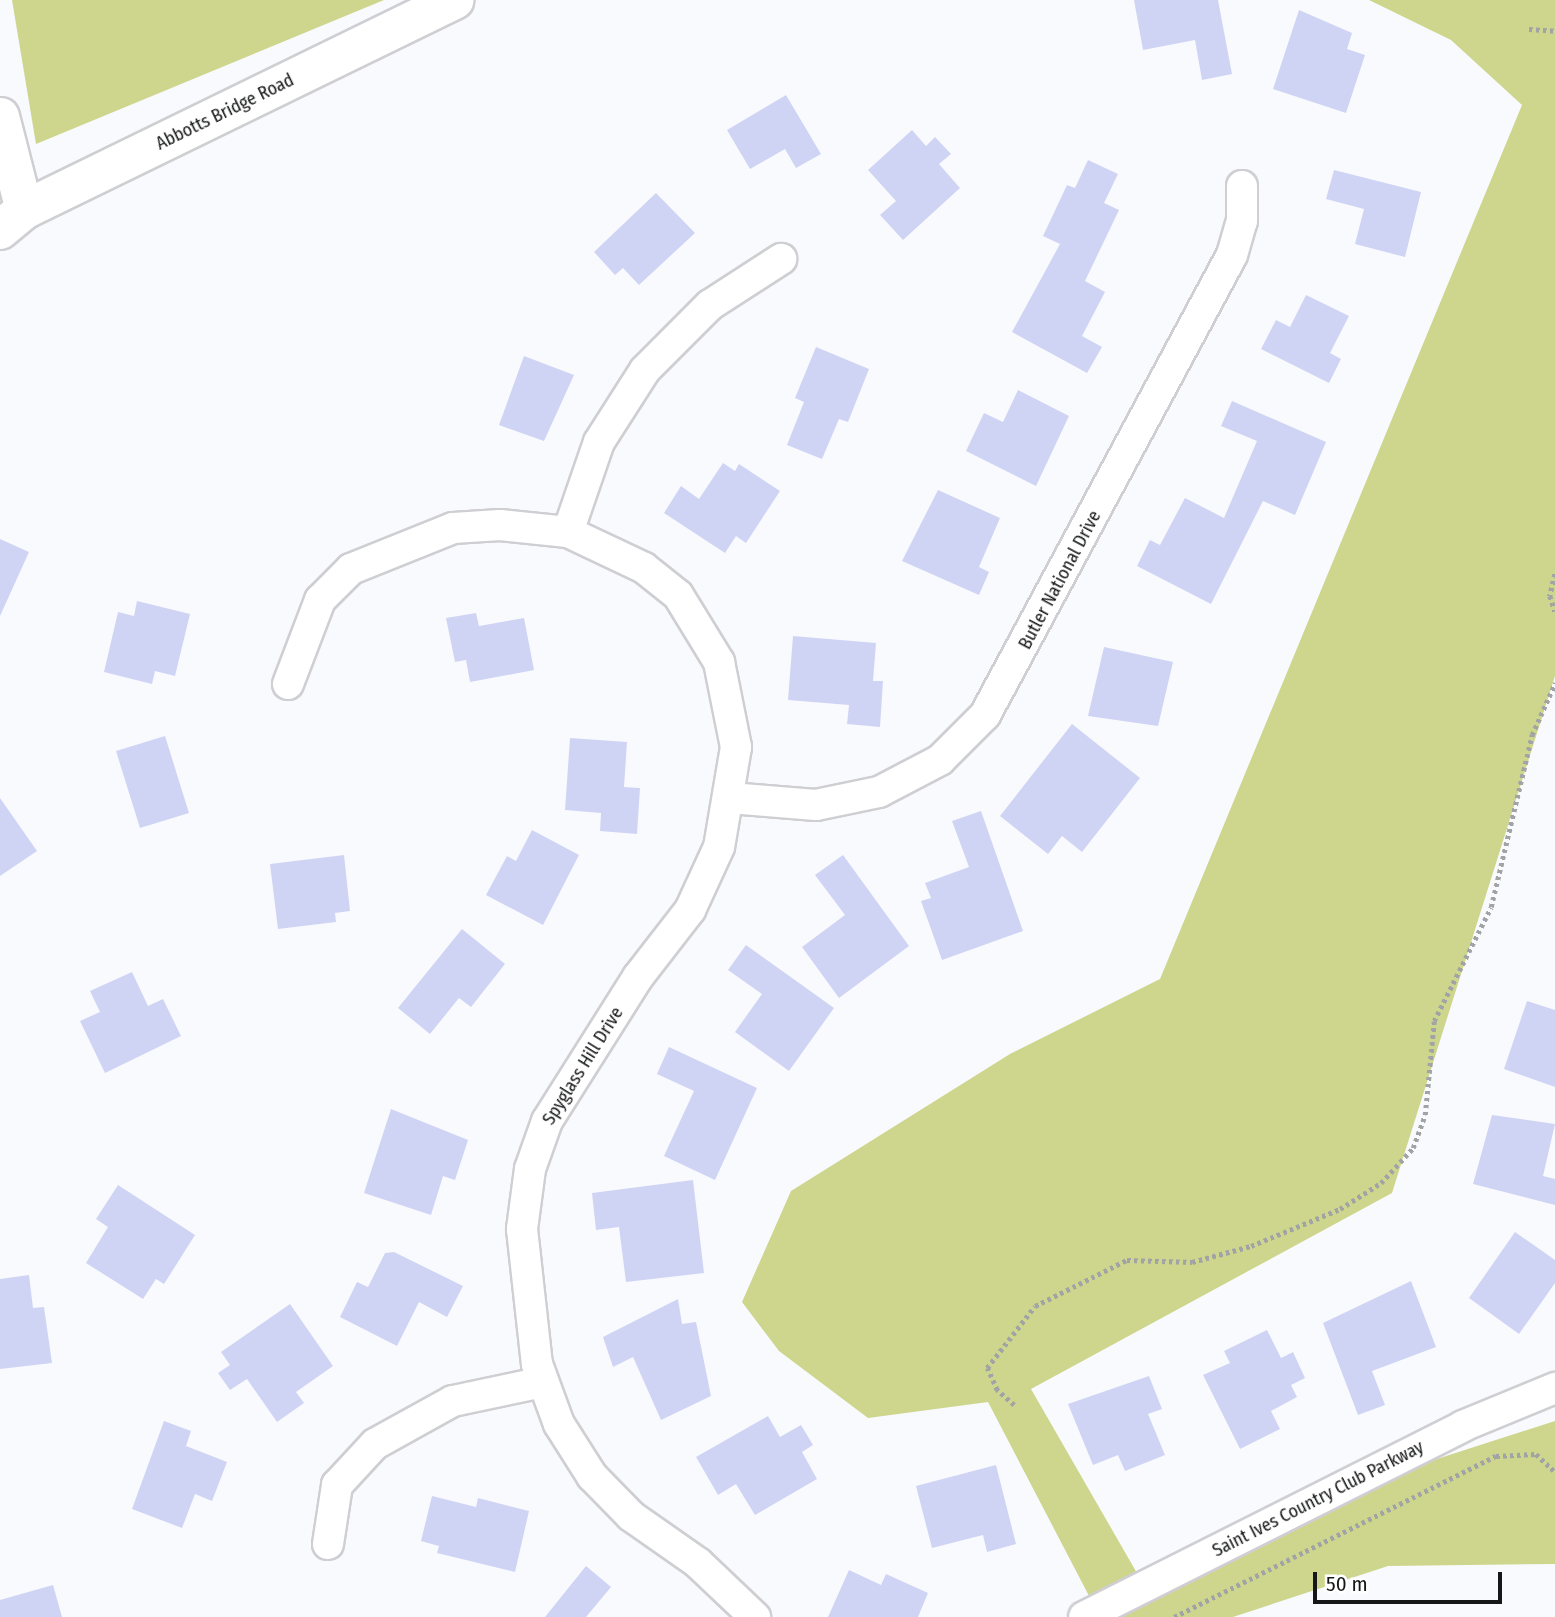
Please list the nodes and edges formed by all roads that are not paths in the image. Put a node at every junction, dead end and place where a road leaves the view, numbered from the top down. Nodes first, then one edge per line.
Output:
1 (454, 0) edge
2 (0, 116) edge
3 (1242, 186) dead end
4 (12, 220) edge
5 (781, 259) dead end
6 (568, 531) junction
7 (288, 684) dead end
8 (730, 798) junction
9 (543, 1381) junction
10 (1555, 1388) edge
11 (328, 1544) dead end
12 (755, 1617) edge
13 (1084, 1617) edge

1 - 4 main road, Abbotts Bridge Road
2 - 4 street
3 - 8 street, Butler National Drive
5 - 6 street
6 - 7 street
6 - 8 street, Spyglass Hill Drive
8 - 9 street, Spyglass Hill Drive
9 - 11 street
9 - 12 street, Spyglass Hill Drive
10 - 13 street, Saint Ives Country Club Parkway

